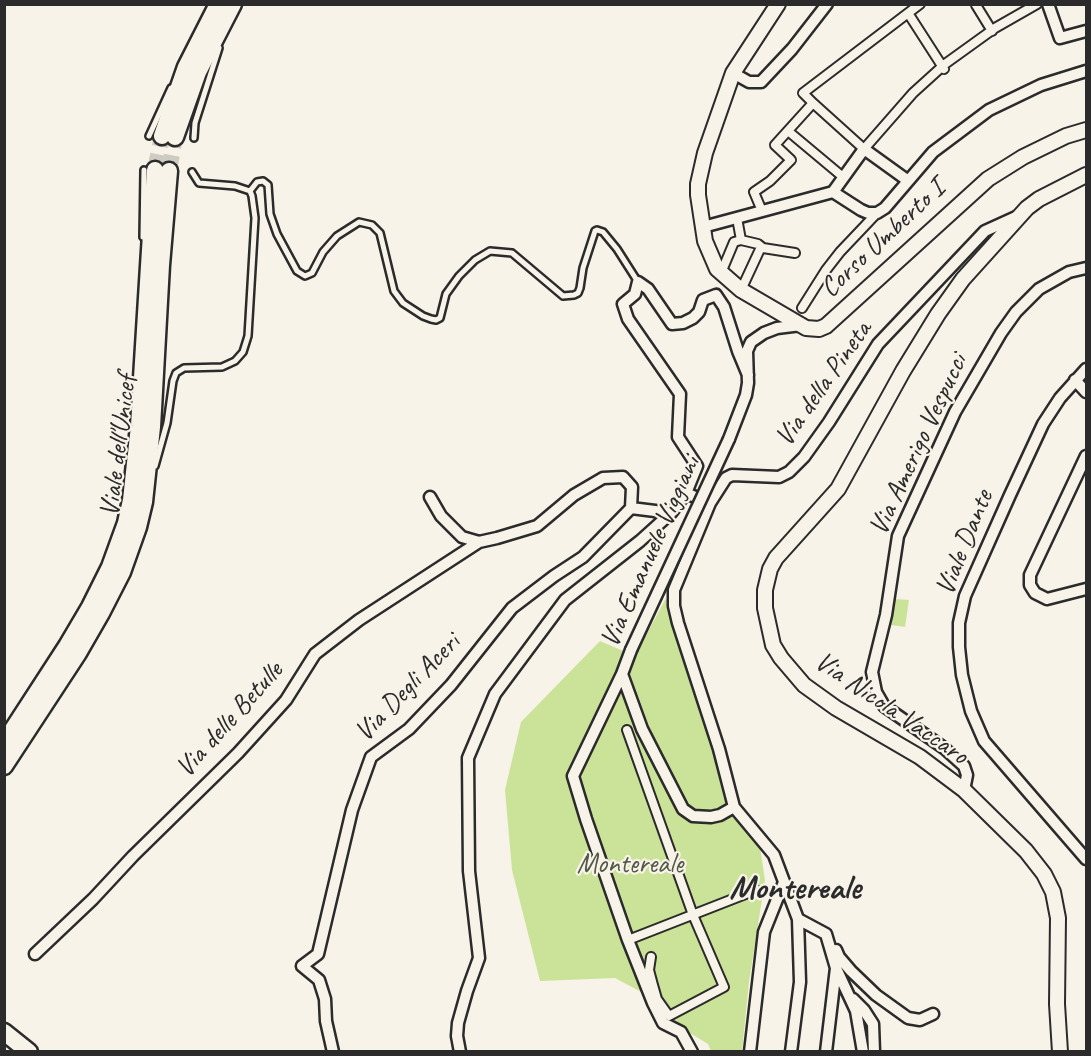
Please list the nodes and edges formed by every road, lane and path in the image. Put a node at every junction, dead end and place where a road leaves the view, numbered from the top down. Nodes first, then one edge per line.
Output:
1 (218, 4) edge
2 (234, 4) edge
3 (778, 4) edge
4 (827, 4) edge
5 (920, 4) edge
6 (976, 4) edge
7 (1037, 4) edge
8 (1048, 4) edge
9 (908, 13) junction
10 (992, 31) junction
11 (1086, 31) edge
12 (944, 68) junction
13 (1086, 71) edge
14 (733, 73) junction
15 (813, 103) junction
16 (1086, 129) edge
17 (788, 130) junction
18 (194, 138) dead end
19 (864, 149) junction
20 (192, 172) dead end
21 (1086, 175) edge
22 (843, 177) junction
23 (907, 180) junction
24 (250, 191) junction
25 (834, 192) junction
26 (762, 211) junction
27 (877, 213) junction
28 (1018, 216) junction
29 (737, 218) junction
30 (703, 226) junction
31 (741, 240) junction
32 (761, 247) junction
33 (795, 253) dead end
34 (1086, 268) edge
35 (719, 271) junction
36 (638, 282) junction
37 (741, 290) junction
38 (802, 308) dead end
39 (801, 326) junction
40 (1086, 369) edge
41 (748, 375) junction
42 (1075, 380) junction
43 (1086, 392) edge
44 (1086, 456) edge
45 (686, 493) junction
46 (430, 496) dead end
47 (144, 502) junction
48 (710, 503) junction
49 (631, 508) junction
50 (670, 513) junction
51 (479, 542) junction
52 (1086, 589) edge
53 (622, 674) junction
54 (627, 730) dead end
55 (4, 743) edge
56 (4, 765) edge
57 (964, 790) junction
58 (734, 807) junction
59 (1086, 860) edge
60 (784, 882) junction
61 (756, 890) dead end
62 (693, 915) junction
63 (798, 919) junction
64 (826, 934) junction
65 (628, 940) junction
66 (35, 954) dead end
67 (651, 957) dead end
68 (836, 968) junction
69 (848, 994) junction
70 (933, 1014) dead end
71 (4, 1032) edge
72 (28, 1052) edge
73 (333, 1052) edge
74 (460, 1052) edge
75 (692, 1052) edge
76 (750, 1052) edge
77 (791, 1052) edge
78 (826, 1052) edge
79 (863, 1052) edge
80 (874, 1052) edge
81 (1060, 1052) edge

1 - 2 main road
2 - 18 lane
3 - 14 street
4 - 14 street
5 - 9 street
6 - 10 street
7 - 10 street
8 - 11 street
9 - 12 street
9 - 15 street
10 - 12 street
12 - 19 street
13 - 23 street
14 - 30 street
15 - 17 street
15 - 19 street
16 - 39 street, Corso Umberto I
17 - 22 street
17 - 26 street
19 - 22 street
19 - 23 street
20 - 24 lane
21 - 28 street, Via Nicola Vaccaro
22 - 25 street
23 - 27 street
24 - 36 lane
24 - 47 lane
25 - 26 street
25 - 27 street
26 - 29 street
27 - 38 street
28 - 48 street, Via della Pineta
28 - 57 street, Via Nicola Vaccaro
29 - 30 street
29 - 31 street
30 - 35 street
31 - 32 street
31 - 35 street
32 - 33 street
32 - 37 street
34 - 57 street, Via Amerigo Vespucci
35 - 37 street, Corso Umberto I
36 - 41 street
36 - 45 street
37 - 39 street, Corso Umberto I
39 - 41 street, Via Emanuele Viggiani
40 - 42 street, Viale Dante
41 - 53 street, Via Emanuele Viggiani, bridge
42 - 43 street
42 - 59 street, Viale Dante
44 - 52 street
45 - 48 street
45 - 50 street
46 - 51 street
47 - 55 main road, Viale dell'Unicef
47 - 56 main road, Viale dell'Unicef
48 - 58 street, Via della Pineta
49 - 50 street
49 - 51 street, Via delle Betulle
49 - 73 street, Via Degli Aceri
50 - 74 street
51 - 66 street, Via delle Betulle
53 - 58 street, Via Emanuele Viggiani
53 - 65 street
54 - 62 street
57 - 81 street, Via Nicola Vaccaro
58 - 60 street
60 - 63 street
60 - 76 street
61 - 62 street
62 - 65 street
62 - 67 street
63 - 64 street
63 - 77 street
64 - 68 street
64 - 70 street
65 - 75 street
68 - 69 street
68 - 78 street
69 - 79 street
69 - 80 street
71 - 72 main road

